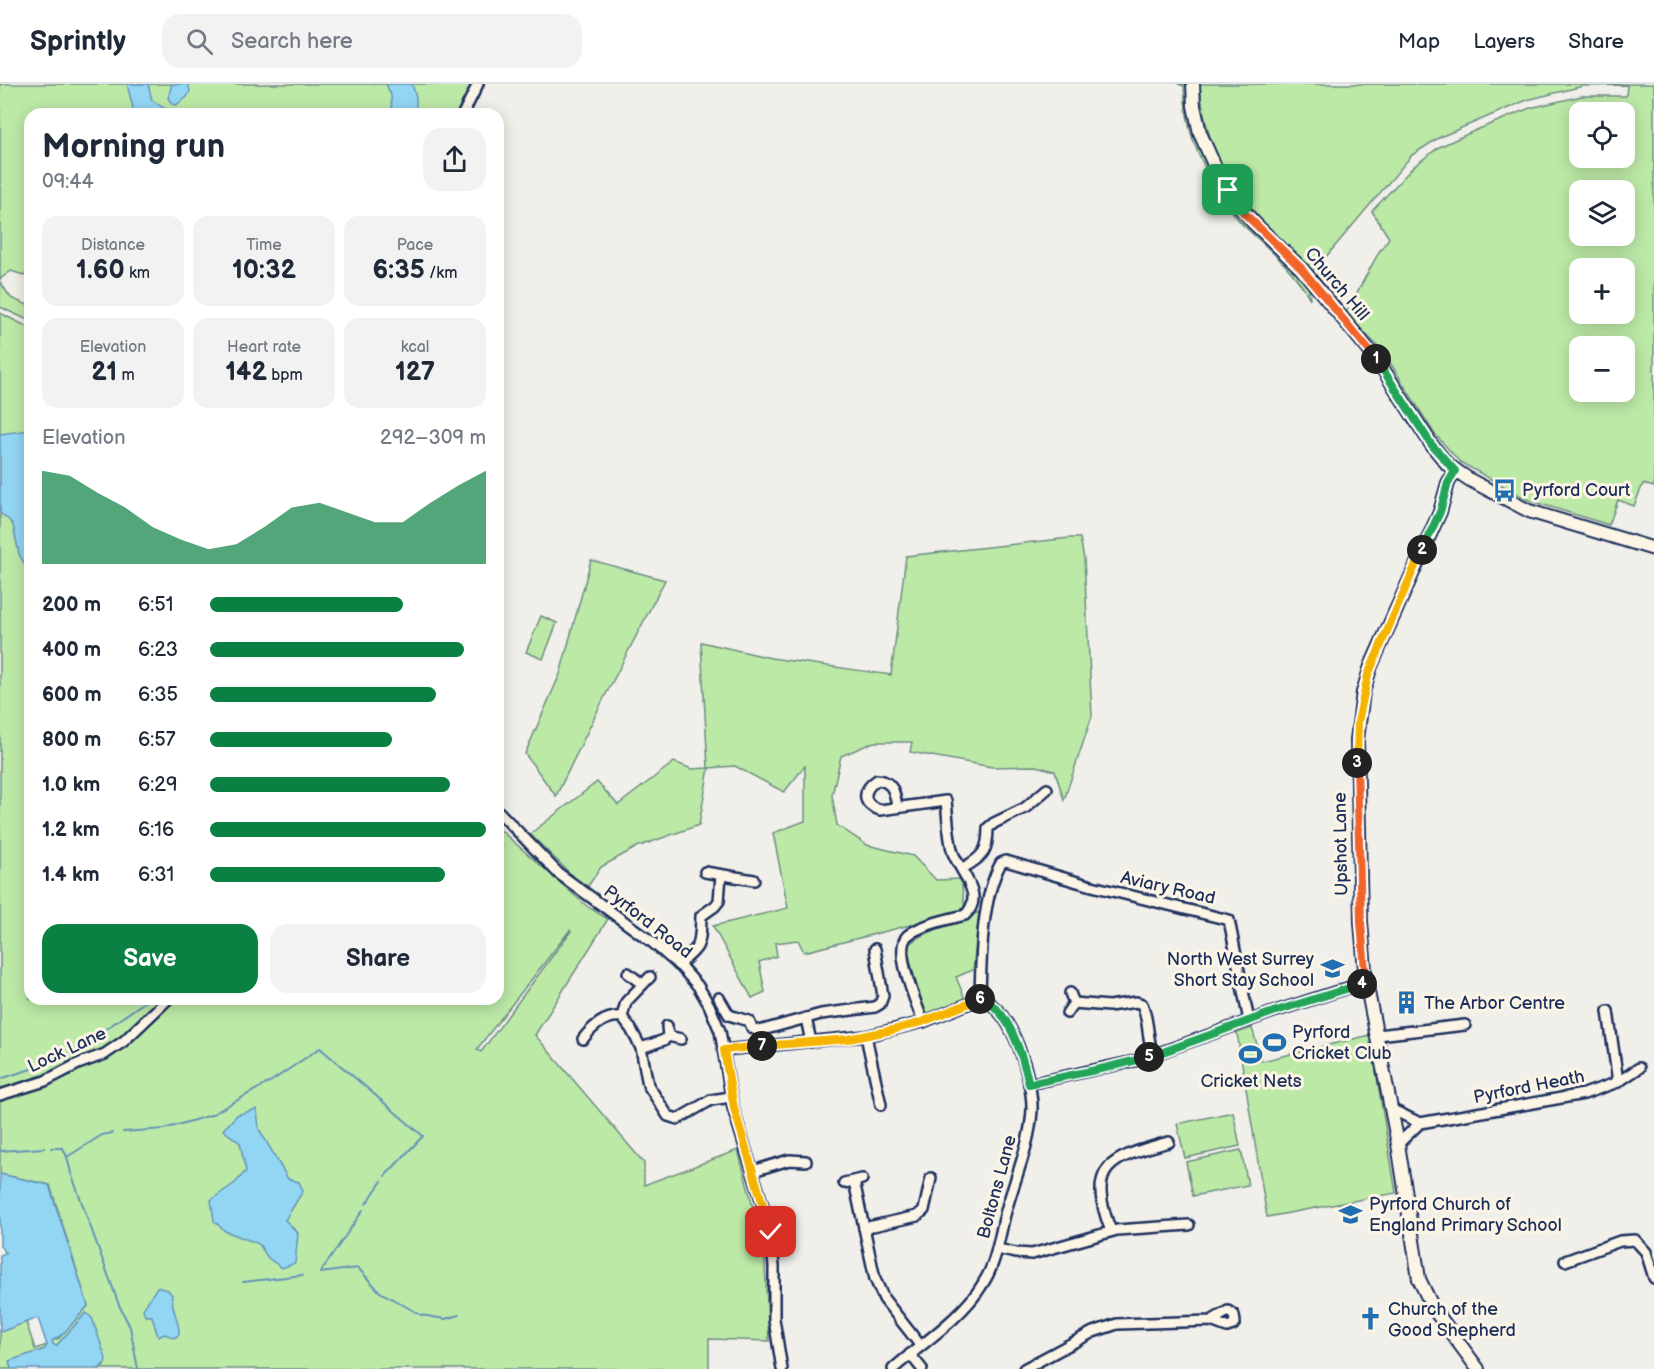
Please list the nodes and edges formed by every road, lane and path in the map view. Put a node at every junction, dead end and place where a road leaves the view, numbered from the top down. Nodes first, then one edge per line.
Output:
1 (478, 84) edge
2 (1192, 84) edge
3 (466, 108) edge
4 (1455, 471) junction
5 (1654, 549) edge
6 (1047, 789) dead end
7 (897, 807) dead end
8 (504, 817) edge
9 (963, 868) junction
10 (705, 872) dead end
11 (721, 875) junction
12 (754, 880) dead end
13 (875, 949) dead end
14 (678, 965) junction
15 (628, 973) dead end
16 (650, 976) dead end
17 (1366, 982) junction
18 (642, 984) junction
19 (1070, 993) dead end
20 (719, 998) dead end
21 (980, 999) junction
22 (1074, 1003) junction
23 (162, 1005) edge
24 (1608, 1011) dead end
25 (1067, 1013) dead end
26 (622, 1017) junction
27 (806, 1018) junction
28 (1249, 1021) junction
29 (922, 1022) junction
30 (1465, 1025) dead end
31 (584, 1033) dead end
32 (1378, 1035) junction
33 (866, 1036) junction
34 (681, 1039) dead end
35 (811, 1042) junction
36 (640, 1048) junction
37 (724, 1050) junction
38 (1153, 1055) junction
39 (1639, 1068) dead end
40 (1618, 1082) junction
41 (1029, 1084) junction
42 (0, 1095) edge
43 (731, 1097) junction
44 (881, 1105) dead end
45 (1391, 1109) junction
46 (1420, 1124) junction
47 (1398, 1144) junction
48 (1163, 1147) dead end
49 (806, 1161) dead end
50 (753, 1171) junction
51 (931, 1178) dead end
52 (853, 1181) dead end
53 (864, 1228) junction
54 (1184, 1228) dead end
55 (1111, 1231) junction
56 (997, 1249) junction
57 (1565, 1261) dead end
58 (1654, 1278) edge
59 (1211, 1321) dead end
60 (920, 1345) junction
61 (910, 1354) junction
62 (782, 1369) edge
63 (892, 1369) edge
64 (922, 1369) edge
65 (1024, 1369) edge
66 (1478, 1369) edge

1 - 3 street
2 - 4 main road, Church Hill
4 - 5 main road, Church Hill
4 - 17 main road, Upshot Lane
6 - 9 street
7 - 9 street
8 - 14 street, Pyrford Road
9 - 29 street
10 - 11 street
11 - 12 street
11 - 14 street
13 - 27 street
14 - 37 street, Pyrford Road
15 - 18 street
16 - 18 street
17 - 28 street
17 - 32 main road, Upshot Lane
18 - 26 street
19 - 22 street
20 - 27 street
21 - 28 street, Aviary Road
21 - 29 street
21 - 41 street, Boltons Lane
22 - 25 street
22 - 38 street
23 - 42 street, Lock Lane
24 - 40 street
26 - 31 street
26 - 36 street
27 - 35 street
28 - 38 street
29 - 33 street
30 - 32 street
32 - 45 main road, Upshot Lane
33 - 35 street
33 - 44 street
34 - 36 street
35 - 37 street
36 - 43 street
37 - 43 street, Pyrford Road
38 - 41 street
39 - 40 street, Pyrford Heath
40 - 46 street, Pyrford Heath
41 - 56 street, Boltons Lane
43 - 50 street, Pyrford Road
45 - 46 street
45 - 47 main road, Upshot Lane
46 - 47 street
47 - 66 main road, Upshot Lane
48 - 55 street
49 - 50 street
50 - 62 street, Pyrford Road
51 - 53 street
52 - 53 street
53 - 60 street
54 - 55 street
55 - 56 street
56 - 60 street, Boltons Lane
57 - 58 street
59 - 65 street
60 - 61 street, Boltons Lane
61 - 63 street, Boltons Lane
61 - 64 street

